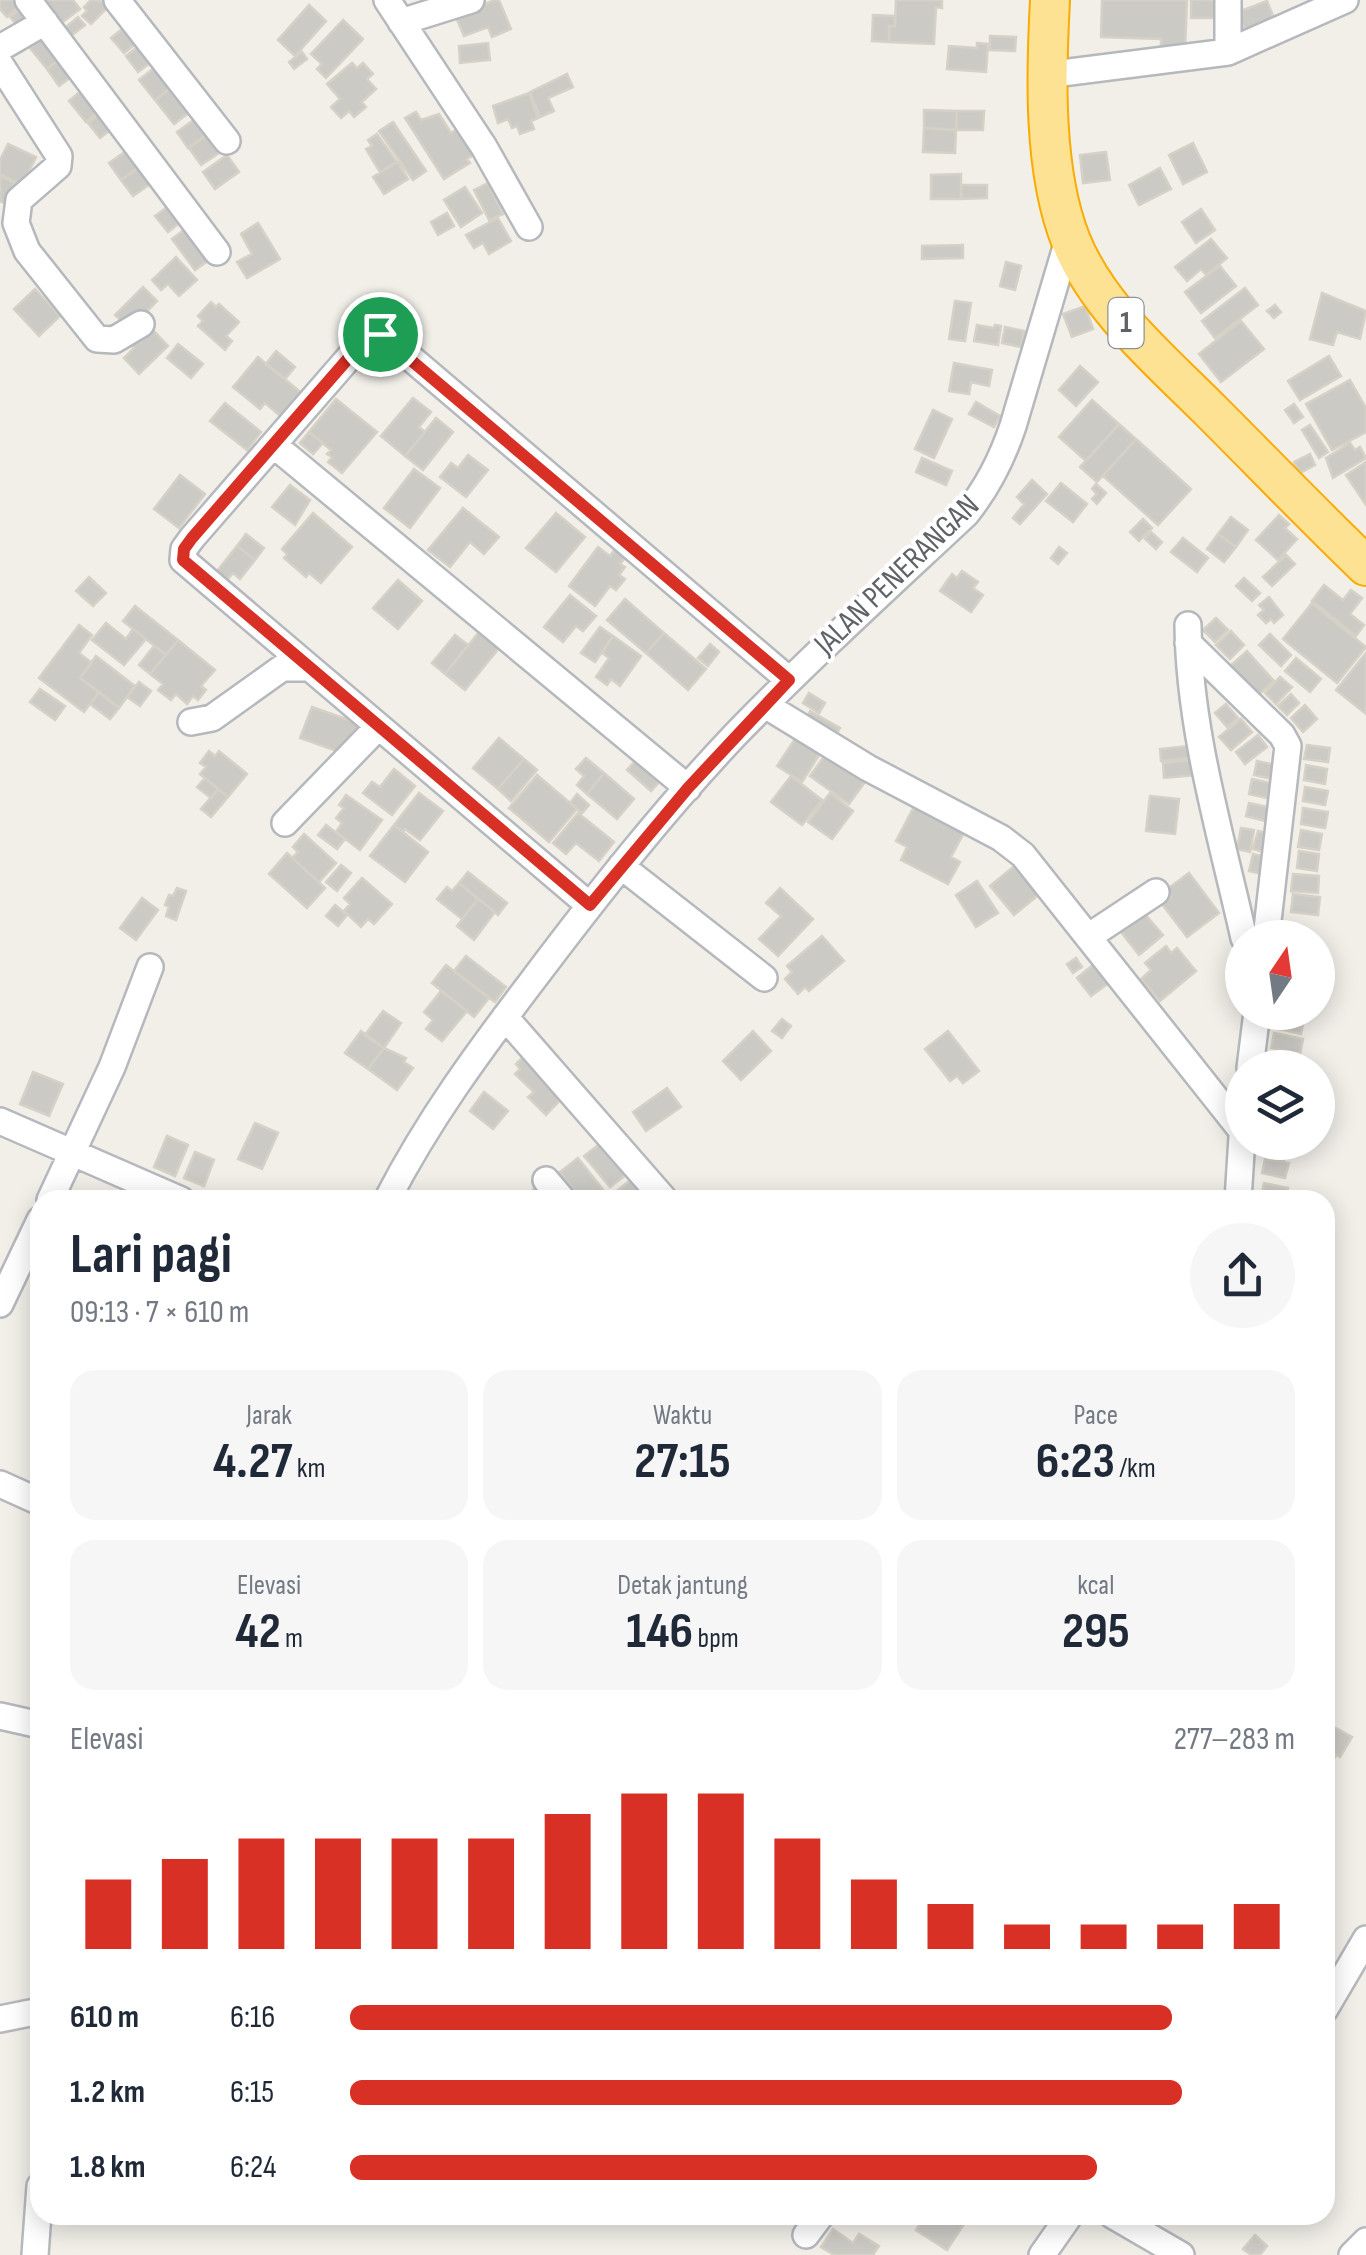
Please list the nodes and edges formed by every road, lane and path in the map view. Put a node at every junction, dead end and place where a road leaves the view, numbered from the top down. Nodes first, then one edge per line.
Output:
1 (28, 0) edge
2 (117, 0) edge
3 (472, 0) edge
4 (1050, 0) edge
5 (1228, 0) edge
6 (1345, 0) edge
7 (394, 11) edge
8 (45, 22) junction
9 (0, 48) edge
10 (1228, 52) junction
11 (0, 64) edge
12 (1046, 75) junction
13 (227, 141) dead end
14 (528, 227) dead end
15 (1069, 237) junction
16 (217, 252) dead end
17 (141, 324) dead end
18 (275, 446) junction
19 (1366, 566) edge
20 (308, 668) junction
21 (789, 680) junction
22 (765, 704) junction
23 (191, 722) dead end
24 (378, 727) junction
25 (688, 788) junction
26 (285, 823) dead end
27 (622, 866) junction
28 (1156, 892) dead end
29 (590, 905) junction
30 (1240, 920) edge
31 (1268, 920) edge
32 (1088, 937) junction
33 (150, 967) dead end
34 (764, 978) dead end
35 (504, 1017) junction
36 (1225, 1112) edge
37 (0, 1121) edge
38 (73, 1152) junction
39 (1240, 1160) edge
40 (546, 1180) dead end
41 (55, 1190) edge
42 (158, 1190) edge
43 (392, 1190) edge
44 (555, 1190) edge
45 (656, 1190) edge
46 (1239, 1190) edge
47 (30, 1241) edge
48 (0, 1304) edge
49 (0, 1484) edge
50 (30, 1498) edge
51 (0, 1716) edge
52 (30, 1723) edge
53 (1366, 1939) edge
54 (1335, 1992) edge
55 (30, 2013) edge
56 (0, 2019) edge
57 (37, 2225) edge
58 (1063, 2225) edge
59 (1129, 2225) edge
60 (1366, 2241) edge
61 (35, 2255) edge
62 (1042, 2255) edge
63 (1181, 2255) edge
64 (1352, 2255) edge

1 - 8 street
2 - 13 street
3 - 7 street
4 - 12 highway, 1
5 - 10 street
6 - 10 street
7 - 14 street
8 - 9 street
8 - 16 street
10 - 12 street
11 - 17 street
12 - 15 highway, 1
15 - 19 highway, 1
15 - 21 street, JALAN PENERANGAN
18 - 20 street
18 - 21 street
18 - 25 street
20 - 23 street
20 - 24 street
21 - 22 street, JALAN PENERANGAN
22 - 25 street, JALAN PENERANGAN
22 - 32 street
24 - 26 street
24 - 29 street
25 - 27 street, JALAN PENERANGAN
27 - 29 street, JALAN PENERANGAN
27 - 34 street
28 - 32 street
29 - 35 street, JALAN PENERANGAN
30 - 31 street
32 - 36 street
33 - 38 street
35 - 43 street, JALAN PENERANGAN
35 - 45 street
37 - 38 street
38 - 41 street
38 - 42 street
39 - 46 street
40 - 44 street
47 - 48 street
49 - 50 street
51 - 52 street
53 - 54 street
55 - 56 street
57 - 61 street
58 - 62 street
59 - 63 street
60 - 64 street

